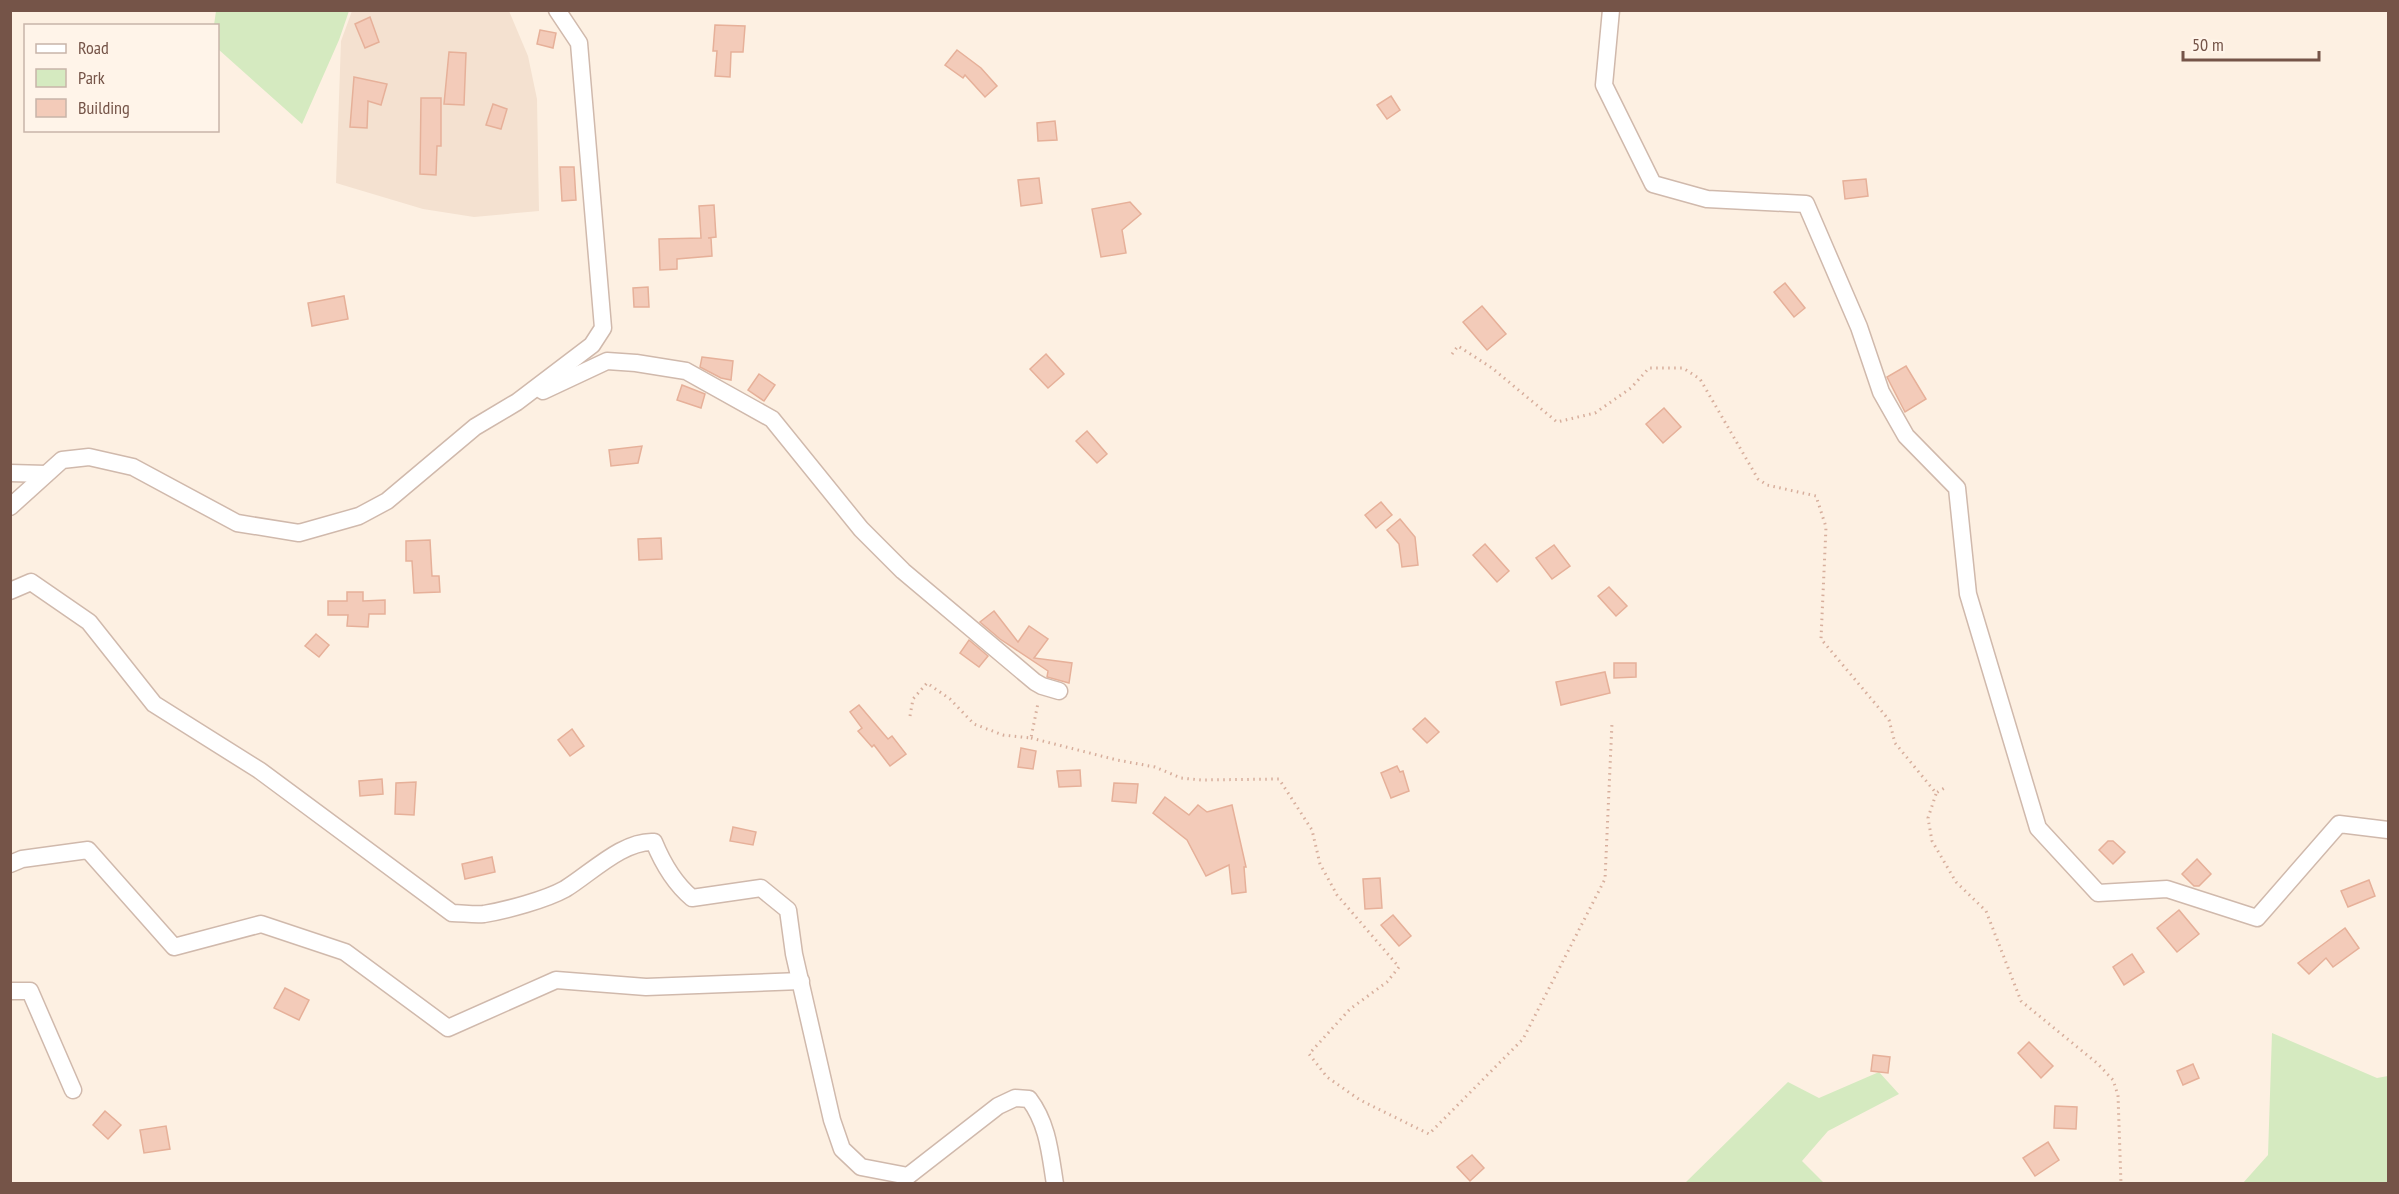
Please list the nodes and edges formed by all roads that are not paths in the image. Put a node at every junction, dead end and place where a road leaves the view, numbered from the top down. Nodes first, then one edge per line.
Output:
1 (557, 10) edge
2 (1611, 10) edge
3 (517, 402) junction
4 (10, 473) edge
5 (46, 474) junction
6 (10, 507) edge
7 (10, 591) edge
8 (1059, 691) dead end
9 (2388, 830) edge
10 (10, 864) edge
11 (801, 981) junction
12 (10, 991) edge
13 (73, 1090) dead end
14 (1055, 1184) edge

1 - 3 street
2 - 9 street
3 - 5 street
3 - 8 street
4 - 5 street
5 - 6 street
7 - 11 street
10 - 11 street
11 - 14 street
12 - 13 street

